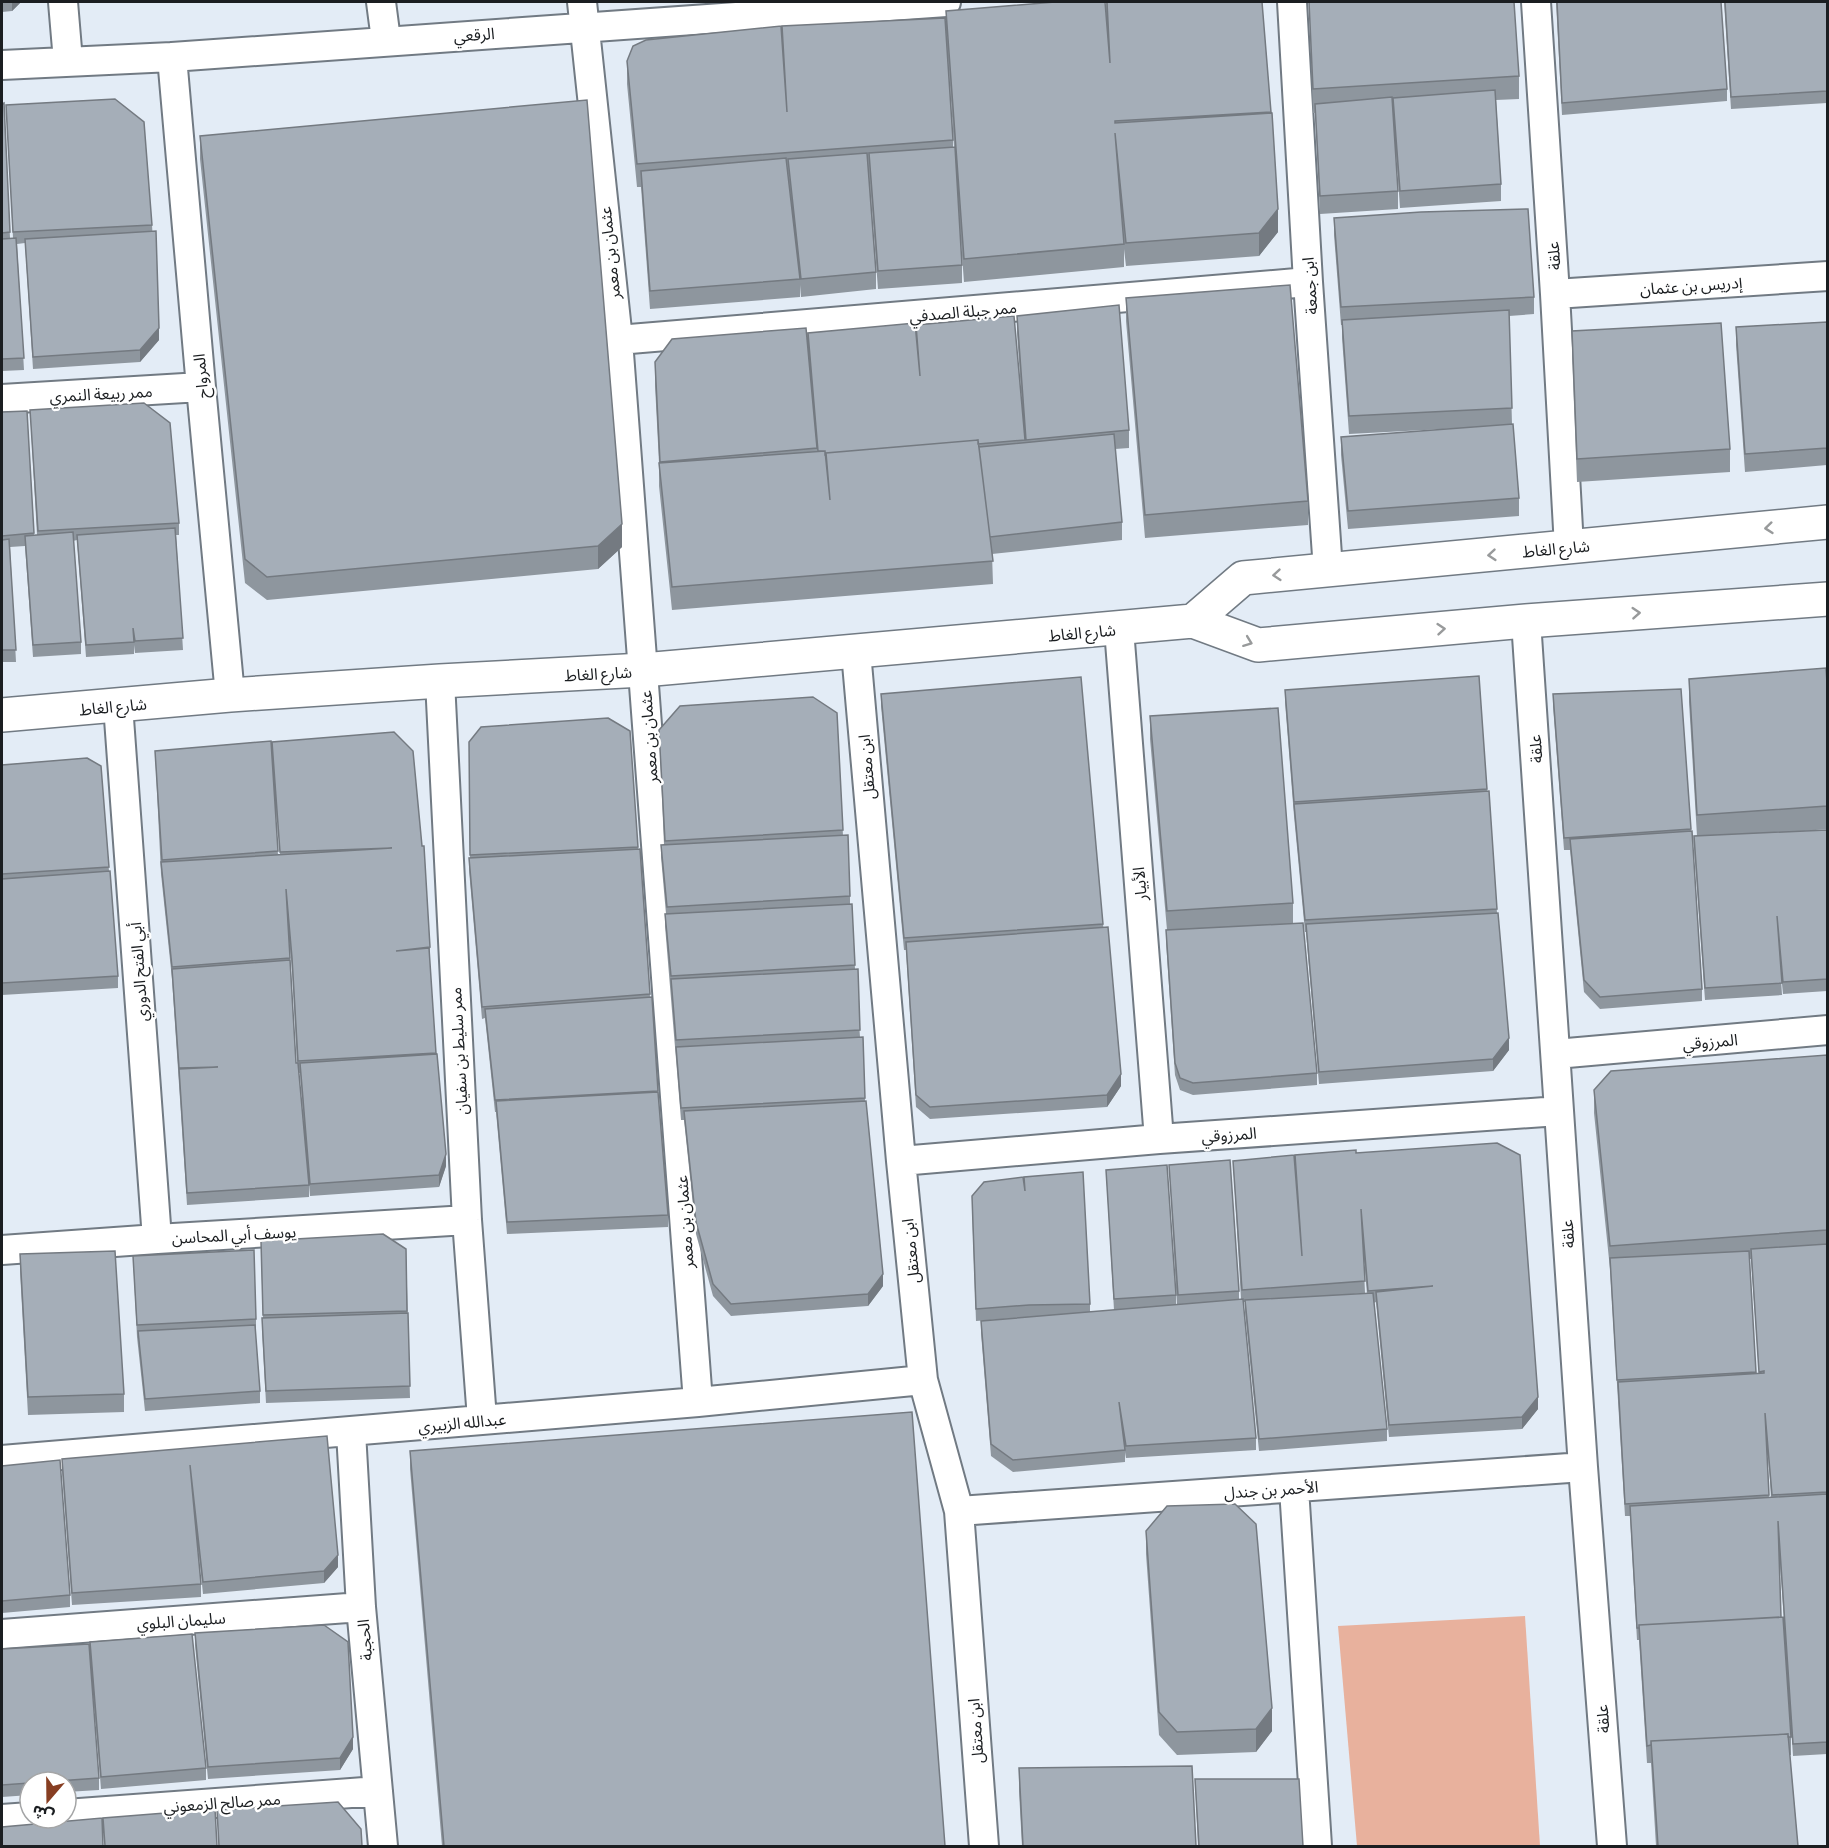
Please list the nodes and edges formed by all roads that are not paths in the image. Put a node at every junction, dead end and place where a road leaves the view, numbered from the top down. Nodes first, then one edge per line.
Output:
1 (63, 2) edge
2 (381, 2) edge
3 (946, 2) edge
4 (1292, 2) edge
5 (1536, 2) edge
6 (799, 7) edge
7 (583, 14) edge
8 (386, 40) junction
9 (172, 57) junction
10 (68, 61) junction
11 (2, 65) edge
12 (1827, 276) edge
13 (1308, 282) junction
14 (1555, 294) junction
15 (618, 340) junction
16 (201, 387) junction
17 (2, 399) edge
18 (1827, 522) edge
19 (1569, 547) junction
20 (1328, 570) junction
21 (1827, 599) edge
22 (1193, 621) junction
23 (1526, 621) junction
24 (1119, 629) junction
25 (856, 652) junction
26 (643, 670) junction
27 (440, 681) junction
28 (230, 695) junction
29 (118, 705) junction
30 (2, 715) edge
31 (1827, 1030) edge
32 (1556, 1054) junction
33 (1559, 1111) junction
34 (1160, 1139) junction
35 (901, 1161) junction
36 (467, 1220) junction
37 (157, 1239) junction
38 (2, 1250) edge
39 (923, 1380) junction
40 (698, 1402) junction
41 (482, 1419) junction
42 (351, 1432) junction
43 (2, 1460) edge
44 (1582, 1467) junction
45 (1294, 1488) junction
46 (959, 1511) junction
47 (361, 1607) junction
48 (2, 1634) edge
49 (378, 1791) junction
50 (78, 1813) edge
51 (18, 1817) edge
52 (2, 1819) edge
53 (382, 1846) edge
54 (984, 1846) edge
55 (1317, 1846) edge
56 (1612, 1846) edge

1 - 10 street
2 - 8 street
3 - 6 street, الرقعي
4 - 13 street, ابن جمعة
5 - 14 street, علقة
6 - 7 street, الرقعي
7 - 8 street, الرقعي
7 - 15 street, عثمان بن معمر
8 - 9 street, الرقعي
9 - 10 street, الرقعي
9 - 16 street, المرواح
10 - 11 street, الرقعي
12 - 14 street, إدريس بن عثمان
13 - 15 street, ممر جبلة الصدفي
13 - 20 street, ابن جمعة
14 - 19 street, علقة
15 - 26 street, عثمان بن معمر
16 - 17 street, ممر ربيعة النمري
16 - 28 street, المرواح
18 -> 19 street, شارع الغاط
19 -> 20 street, شارع الغاط
20 -> 22 street, شارع الغاط
23 -> 21 street, شارع الغاط
22 -> 23 street, شارع الغاط
22 - 24 street, شارع الغاط
23 - 32 street, علقة
24 - 25 street, شارع الغاط
24 - 34 street, الأبيار
25 - 26 street, شارع الغاط
25 - 35 street, ابن معتقل
26 - 27 street, شارع الغاط
26 - 40 street, عثمان بن معمر
27 - 28 street, شارع الغاط
27 - 36 street, ممر سليط بن سفيان
28 - 29 street, شارع الغاط
29 - 30 street, شارع الغاط
29 - 37 street, أبي الفتح الدوري
31 - 32 street, المرزوقي
32 - 33 street, علقة
33 - 34 street, المرزوقي
33 - 44 street, علقة
34 - 35 street, المرزوقي
35 - 39 street, ابن معتقل
36 - 37 street, يوسف أبي المحاسن
36 - 41 street, ممر سليط بن سفيان
37 - 38 street, يوسف أبي المحاسن
39 - 40 street, عبدالله الزبيري
39 - 46 street, ابن معتقل
40 - 41 street, عبدالله الزبيري
41 - 42 street, عبدالله الزبيري
42 - 43 street, عبدالله الزبيري
42 - 47 street, الحجبة
44 - 45 street, الأحمر بن جندل
44 - 56 street, علقة
45 - 46 street, الأحمر بن جندل
45 - 55 street
46 - 54 street, ابن معتقل
47 - 48 street, سليمان البلوي
47 - 49 street, الحجبة
49 - 50 street, ممر صالح الزمعوني
49 - 53 street, الحجبة
51 - 52 street

